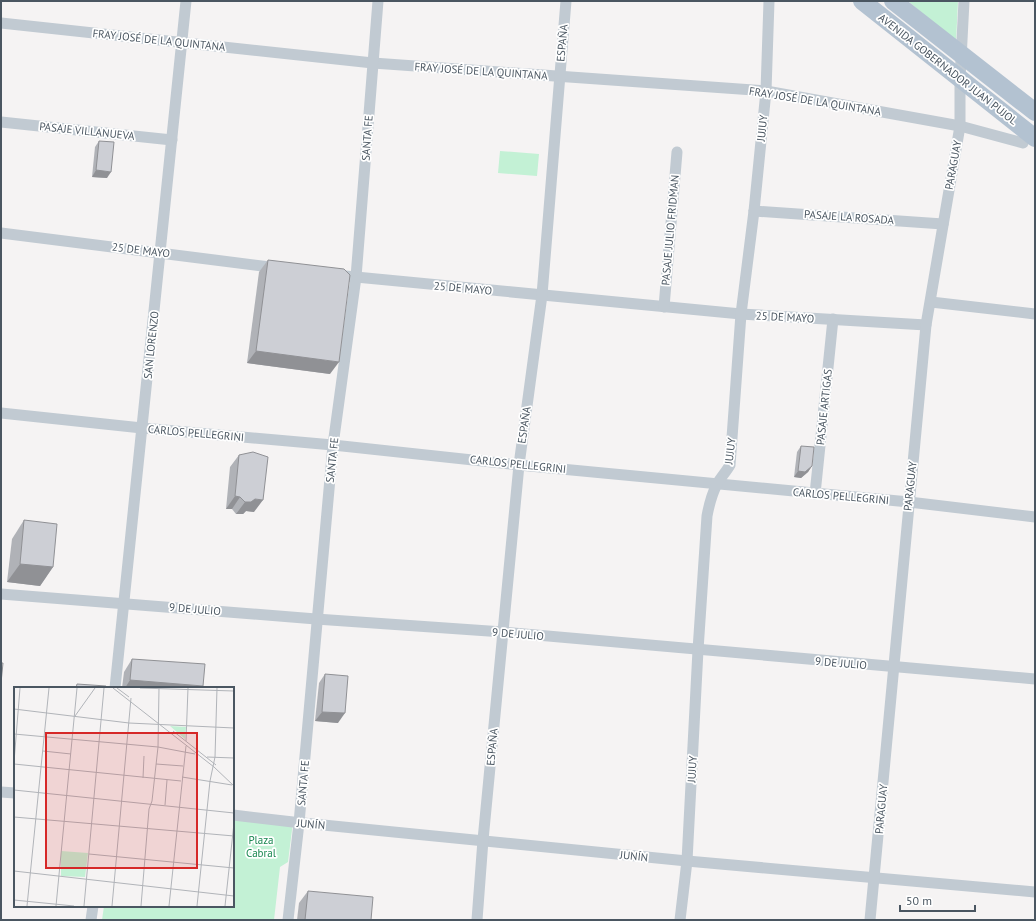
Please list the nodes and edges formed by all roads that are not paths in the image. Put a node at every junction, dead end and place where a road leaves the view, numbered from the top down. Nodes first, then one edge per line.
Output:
1 (186, 1) edge
2 (378, 1) edge
3 (566, 1) edge
4 (769, 1) edge
5 (862, 1) edge
6 (892, 1) edge
7 (964, 1) edge
8 (1, 23) edge
9 (182, 42) junction
10 (372, 63) junction
11 (961, 65) junction
12 (559, 77) junction
13 (766, 91) junction
14 (1035, 112) edge
15 (1, 122) edge
16 (960, 126) junction
17 (172, 140) junction
18 (1029, 140) edge
19 (677, 152) dead end
20 (754, 211) junction
21 (943, 224) junction
22 (1, 233) edge
23 (161, 253) junction
24 (286, 269) edge
25 (325, 273) edge
26 (356, 277) junction
27 (542, 295) junction
28 (930, 302) junction
29 (664, 307) junction
30 (741, 314) junction
31 (1035, 314) edge
32 (834, 319) junction
33 (926, 325) junction
34 (1, 413) edge
35 (142, 428) junction
36 (333, 445) junction
37 (519, 465) junction
38 (718, 484) junction
39 (815, 494) junction
40 (909, 502) junction
41 (1035, 517) edge
42 (1, 594) edge
43 (124, 604) junction
44 (316, 619) junction
45 (503, 632) junction
46 (698, 650) junction
47 (894, 667) junction
48 (1035, 679) edge
49 (115, 687) edge
50 (1, 792) edge
51 (14, 793) edge
52 (234, 815) edge
53 (299, 823) junction
54 (483, 840) junction
55 (687, 861) junction
56 (875, 878) junction
57 (1035, 892) edge
58 (93, 907) edge
59 (91, 920) edge
60 (288, 920) edge
61 (477, 920) edge
62 (680, 920) edge
63 (870, 920) edge

1 - 9 street, SAN LORENZO
2 - 10 street, SANTA FE
3 - 12 street, ESPAÑA
4 - 13 street, JUJUY
5 - 11 main road, AVENIDA GOBERNADOR JUAN PUJOL
6 - 11 main road, AVENIDA GOBERNADOR JUAN PUJOL
7 - 11 street, PARAGUAY
8 - 9 street, FRAY JOSÉ DE LA QUINTANA
9 - 10 street, FRAY JOSÉ DE LA QUINTANA
9 - 17 street, SAN LORENZO
10 - 12 street, FRAY JOSÉ DE LA QUINTANA
10 - 26 street, SANTA FE
11 - 14 main road, AVENIDA GOBERNADOR JUAN PUJOL
11 - 16 street, PARAGUAY
11 - 18 main road, AVENIDA GOBERNADOR JUAN PUJOL
12 - 13 street, FRAY JOSÉ DE LA QUINTANA
12 - 27 street, ESPAÑA
13 - 16 street, FRAY JOSÉ DE LA QUINTANA
13 - 20 street, JUJUY
15 - 17 street, PASAJE VILLANUEVA
16 - 18 street, FRAY JOSÉ DE LA QUINTANA
16 - 21 street, PARAGUAY
17 - 23 street, SAN LORENZO
19 - 29 street, PASAJE JULIO FRIDMAN
20 - 21 street, PASAJE LA ROSADA
20 - 30 street, JUJUY
21 - 28 street, PARAGUAY
22 - 23 street, 25 DE MAYO
23 - 24 street, 25 DE MAYO
23 - 35 street, SAN LORENZO
25 - 26 street, 25 DE MAYO
26 - 27 street, 25 DE MAYO
26 - 36 street, SANTA FE
27 - 29 street, 25 DE MAYO
27 - 37 street, ESPAÑA
28 - 31 street
28 - 33 street, PARAGUAY
29 - 30 street, 25 DE MAYO
30 - 32 street, 25 DE MAYO
30 - 38 street, JUJUY
32 - 33 street, 25 DE MAYO
32 - 39 street, PASAJE ARTIGAS
33 - 40 street, PARAGUAY
34 - 35 street, CARLOS PELLEGRINI
35 - 36 street, CARLOS PELLEGRINI
35 - 43 street, SAN LORENZO
36 - 37 street, CARLOS PELLEGRINI
36 - 44 street, SANTA FE
37 - 38 street, CARLOS PELLEGRINI
37 - 45 street, ESPAÑA
38 - 39 street, CARLOS PELLEGRINI
38 - 46 street, JUJUY
39 - 40 street, CARLOS PELLEGRINI
40 - 41 street, CARLOS PELLEGRINI
40 - 47 street, PARAGUAY
42 - 43 street, 9 DE JULIO
43 - 44 street, 9 DE JULIO
43 - 49 street, SAN LORENZO
44 - 45 street, 9 DE JULIO
44 - 53 street, SANTA FE
45 - 46 street, 9 DE JULIO
45 - 54 street, ESPAÑA
46 - 47 street, 9 DE JULIO
46 - 55 street, JUJUY
47 - 48 street, 9 DE JULIO
47 - 56 street, PARAGUAY
50 - 51 street
52 - 53 street, JUNÍN
53 - 54 street, JUNÍN
53 - 60 street, SANTA FE
54 - 55 street, JUNÍN
54 - 61 street, ESPAÑA
55 - 56 street, JUNÍN
55 - 62 street, JUJUY
56 - 57 street, JUNÍN
56 - 63 street, PARAGUAY
58 - 59 street

